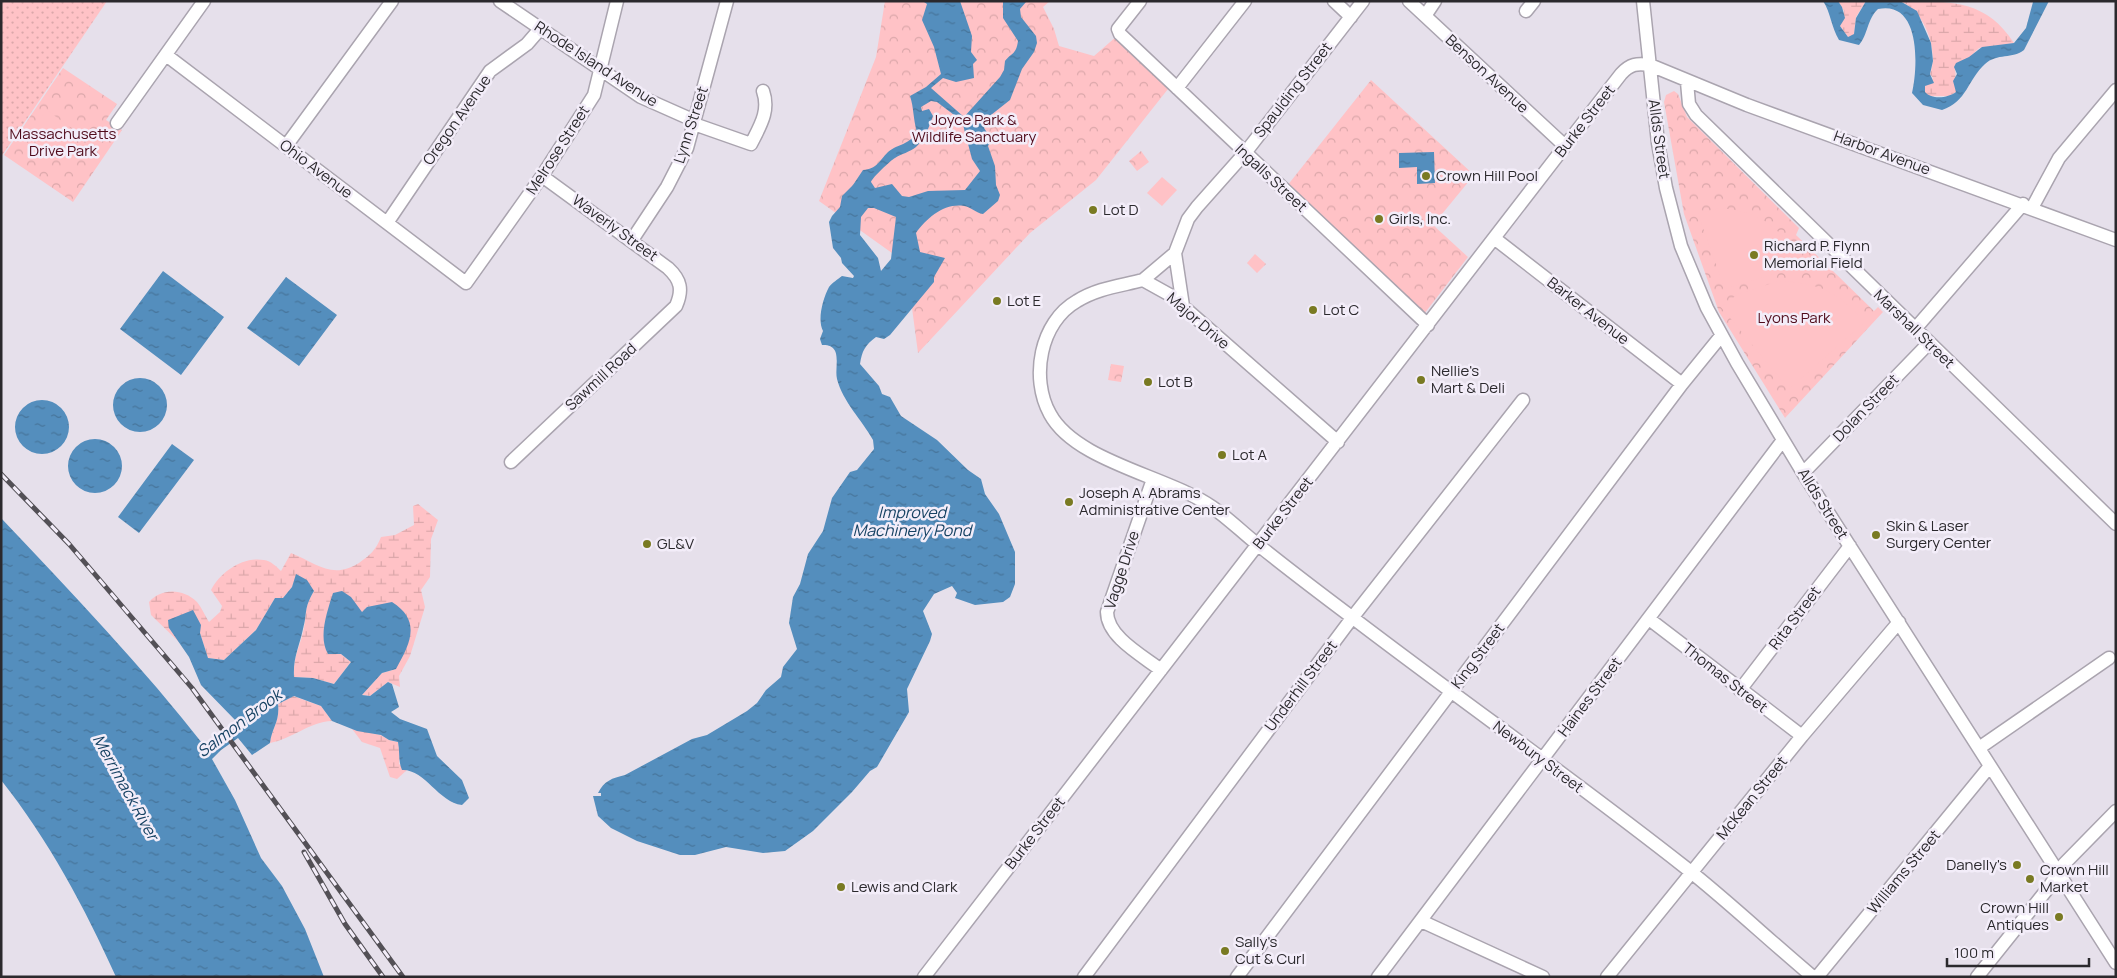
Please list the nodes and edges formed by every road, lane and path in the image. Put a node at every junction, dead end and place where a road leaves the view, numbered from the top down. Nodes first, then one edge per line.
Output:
1 (204, 1) edge
2 (392, 1) edge
3 (500, 1) edge
4 (617, 1) edge
5 (727, 1) edge
6 (1140, 1) edge
7 (1245, 1) edge
8 (1334, 1) edge
9 (1363, 1) edge
10 (1408, 1) edge
11 (1435, 1) edge
12 (1643, 1) edge
13 (1425, 16) junction
14 (1351, 17) junction
15 (540, 29) junction
16 (166, 54) junction
17 (1650, 65) junction
18 (600, 71) junction
19 (1687, 82) junction
20 (1177, 88) junction
21 (2116, 90) edge
22 (764, 91) dead end
23 (117, 123) dead end
24 (695, 123) junction
25 (286, 146) junction
26 (1565, 146) junction
27 (1245, 153) junction
28 (542, 176) junction
29 (2027, 206) junction
30 (386, 223) junction
31 (1494, 238) junction
32 (632, 240) junction
33 (2116, 240) edge
34 (1175, 253) junction
35 (1143, 280) junction
36 (466, 284) joint
37 (681, 287) joint
38 (1183, 306) junction
39 (1428, 324) junction
40 (1915, 329) junction
41 (1721, 336) junction
42 (1929, 343) junction
43 (1682, 384) junction
44 (1523, 400) dead end
45 (1783, 440) junction
46 (1338, 442) junction
47 (511, 462) dead end
48 (1803, 473) junction
49 (1153, 479) junction
50 (2116, 524) edge
51 (1258, 544) junction
52 (1850, 546) junction
53 (1352, 618) junction
54 (1649, 619) junction
55 (1898, 622) junction
56 (2109, 658) dead end
57 (1161, 670) junction
58 (1740, 690) junction
59 (1452, 691) junction
60 (1802, 736) junction
61 (1979, 748) junction
62 (1542, 760) junction
63 (1990, 766) junction
64 (2116, 811) edge
65 (2058, 872) junction
66 (1692, 873) junction
67 (1421, 921) junction
68 (2116, 963) edge
69 (924, 977) edge
70 (1084, 977) edge
71 (1237, 977) edge
72 (1378, 977) edge
73 (1543, 977) edge
74 (1607, 977) edge
75 (1813, 977) edge
76 (1817, 977) edge
77 (1977, 977) edge

1 - 16 street
2 - 25 street
3 - 15 street, Rhode Island Avenue
4 - 18 street, Melrose Street
5 - 24 street, Lynn Street
6 - 20 street, Ingalls Street
7 - 20 street
8 - 14 street
9 - 14 street, Spaulding Street
10 - 13 street, Benson Avenue
11 - 13 street
12 - 17 street, Allds Street
13 - 26 street, Benson Avenue
14 - 27 street, Spaulding Street
15 - 18 street, Rhode Island Avenue
15 - 30 street, Oregon Avenue
16 - 23 street
16 - 25 street, Ohio Avenue
17 - 19 street, Harbor Avenue
17 - 26 street, Burke Street
17 - 41 street, Allds Street
18 - 24 street, Rhode Island Avenue
18 - 28 street, Melrose Street
19 - 29 street, Harbor Avenue
19 - 40 street, Marshall Street
20 - 27 street, Ingalls Street
21 - 29 street
22 - 24 street, Rhode Island Avenue
24 - 32 street, Lynn Street
25 - 30 street, Ohio Avenue
26 - 31 street, Burke Street
27 - 34 street, Spaulding Street
27 - 39 street, Ingalls Street
28 - 32 street, Waverly Street
28 - 36 street, Melrose Street
29 - 33 street, Harbor Avenue
29 - 40 street
30 - 36 street, Ohio Avenue
31 - 39 street, Burke Street
31 - 43 street, Barker Avenue
32 - 37 street, Waverly Street
34 - 35 street, Spaulding Street
34 - 38 street, Spaulding Street
35 - 38 street, Major Drive
35 - 49 street
37 - 47 street, Sawmill Road
38 - 46 street, Major Drive
39 - 46 street, Burke Street
40 - 42 street, Marshall Street
41 - 43 street, King Street
41 - 45 street, Allds Street
42 - 48 street, Dolan Street
42 - 50 street, Marshall Street
43 - 59 street, King Street
44 - 53 street, Underhill Street
45 - 48 street, Allds Street
45 - 54 street, Haines Street
46 - 51 street, Burke Street
48 - 52 street, Allds Street
49 - 51 street
49 - 57 street, Vagge Drive
51 - 53 street, Newbury Street
51 - 57 street, Burke Street
52 - 55 street, Allds Street
52 - 58 street, Rita Street
53 - 59 street, Newbury Street
53 - 70 street, Underhill Street
54 - 58 street, Thomas Street
54 - 62 street, Haines Street
55 - 60 street, McKean Street
55 - 61 street, Allds Street
56 - 61 street
57 - 69 street, Burke Street
58 - 60 street, Thomas Street
59 - 62 street, Newbury Street
59 - 71 street, King Street
60 - 66 street, McKean Street
61 - 63 street, Allds Street
62 - 66 street, Newbury Street
62 - 67 street, Haines Street
63 - 65 street, Allds Street
63 - 76 street, Williams Street
64 - 65 street
65 - 68 street, Allds Street
65 - 77 street
66 - 74 street, McKean Street
66 - 75 street, Newbury Street
67 - 72 street, Haines Street
67 - 73 street

